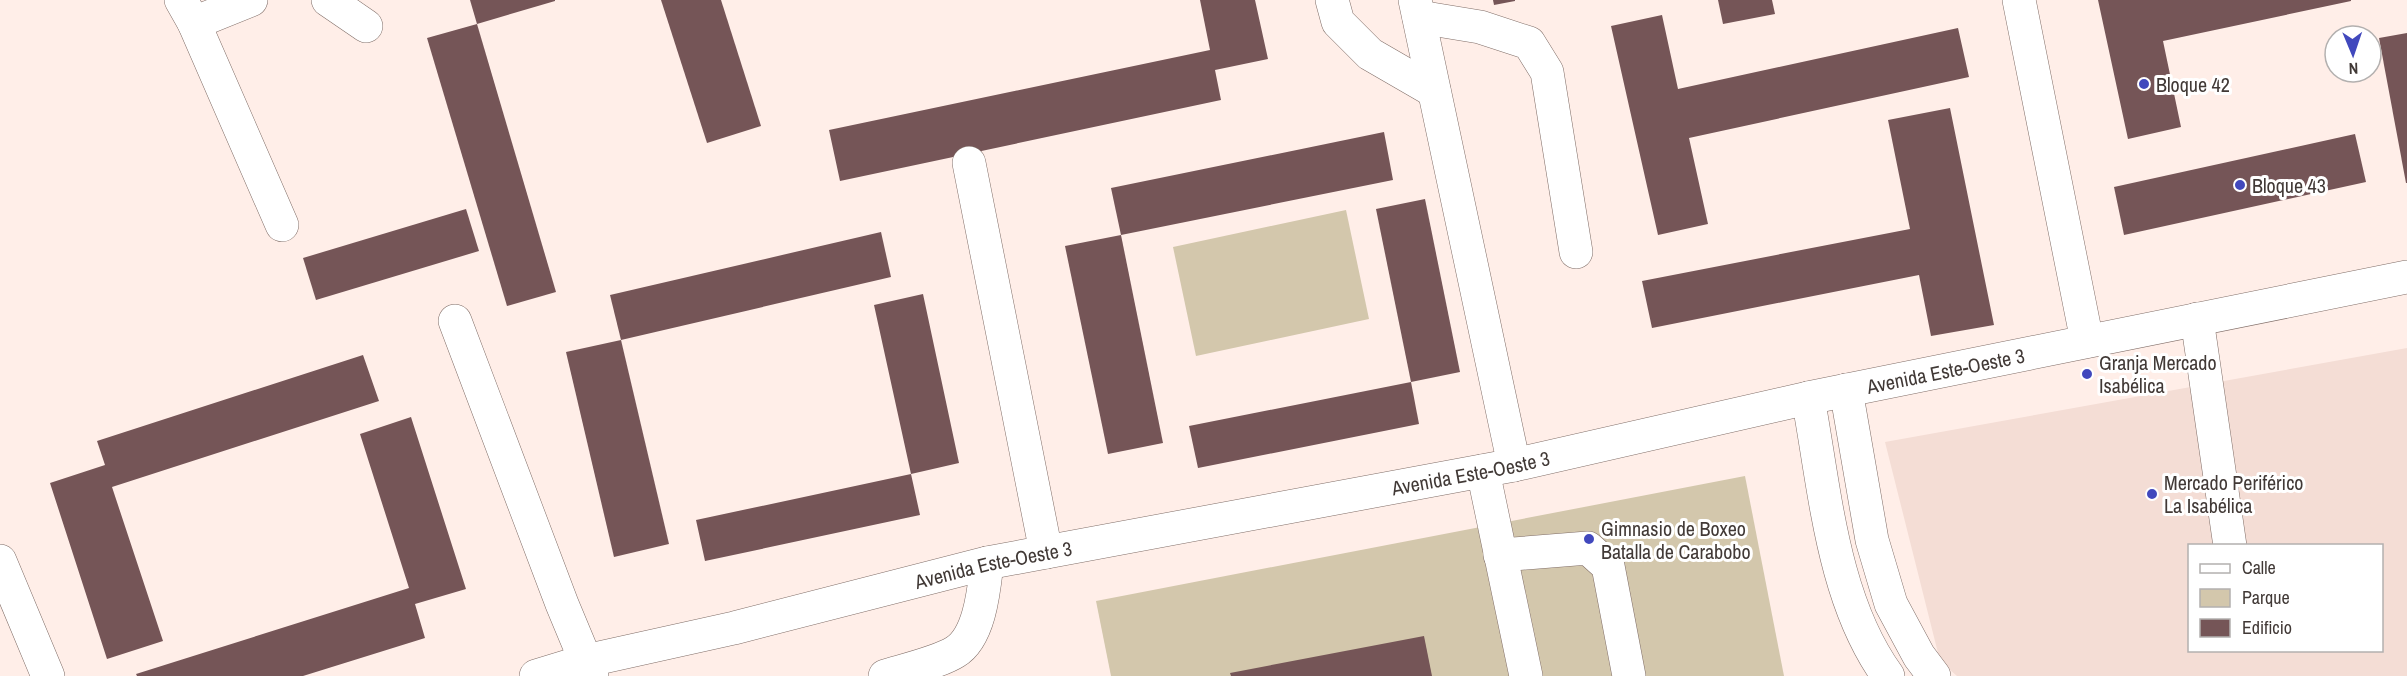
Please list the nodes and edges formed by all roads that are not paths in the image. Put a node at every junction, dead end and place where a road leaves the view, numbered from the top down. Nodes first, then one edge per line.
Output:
1 (251, 0) edge
2 (328, 0) edge
3 (1332, 0) edge
4 (2019, 0) edge
5 (1417, 8) edge
6 (188, 11) edge
7 (366, 26) dead end
8 (1434, 91) junction
9 (969, 164) dead end
10 (282, 225) dead end
11 (1576, 252) dead end
12 (2407, 277) edge
13 (2198, 319) junction
14 (455, 321) dead end
15 (2086, 341) junction
16 (1846, 390) junction
17 (1808, 398) junction
18 (1498, 468) junction
19 (2230, 544) edge
20 (1046, 552) junction
21 (1500, 555) junction
22 (0, 561) edge
23 (987, 563) junction
24 (960, 664) edge
25 (589, 668) edge
26 (48, 676) edge
27 (536, 676) edge
28 (885, 676) edge
29 (1526, 676) edge
30 (1629, 676) edge
31 (1888, 676) edge
32 (1934, 676) edge

1 - 6 street
2 - 7 street
3 - 8 street
4 - 15 street
5 - 8 street
5 - 11 street
6 - 10 street
8 - 18 street
9 - 20 street
12 - 13 street, Avenida Este-Oeste 3
13 - 15 street, Avenida Este-Oeste 3
13 - 19 street
14 - 25 street
15 - 16 street, Avenida Este-Oeste 3
16 - 17 street, Avenida Este-Oeste 3
16 - 32 street
17 - 18 street, Avenida Este-Oeste 3
17 - 31 street
18 - 20 street, Avenida Este-Oeste 3
18 - 21 street
20 - 23 street, Avenida Este-Oeste 3
21 - 29 street
21 - 30 street
22 - 26 street
23 - 24 street
23 - 25 street, Avenida Este-Oeste 3
24 - 28 street
25 - 27 street, Avenida Este-Oeste 3

